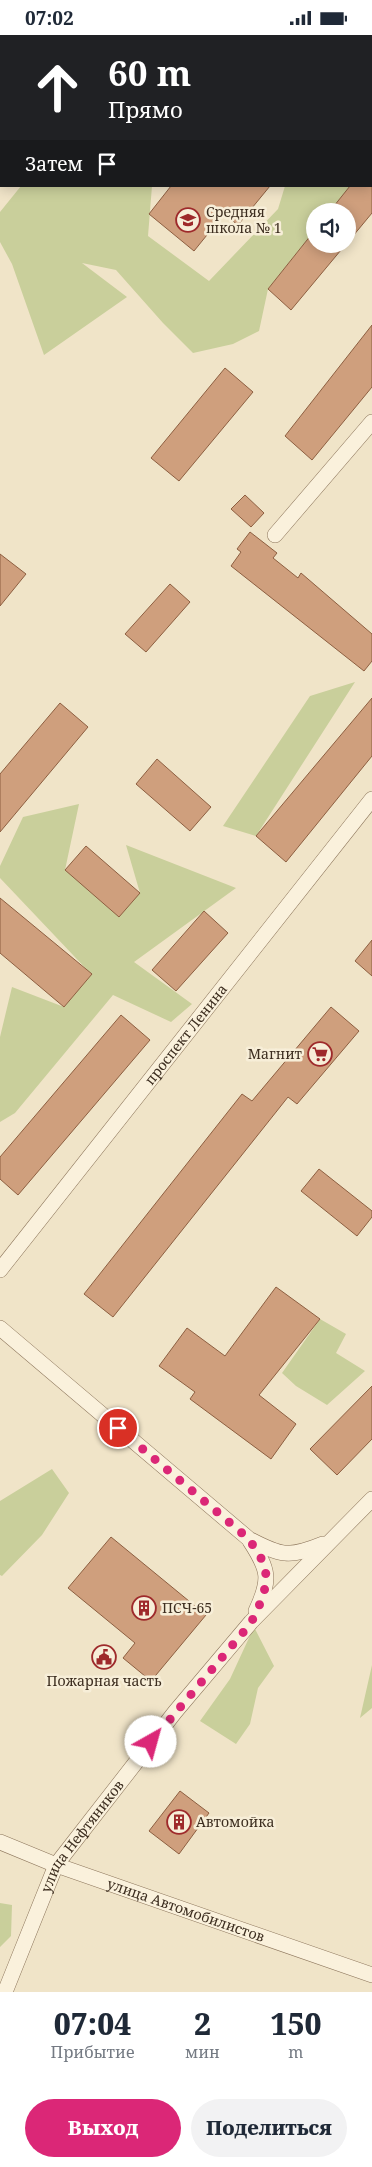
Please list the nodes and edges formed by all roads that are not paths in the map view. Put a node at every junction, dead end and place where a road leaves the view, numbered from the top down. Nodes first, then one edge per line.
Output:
1 (372, 422) edge
2 (275, 535) dead end
3 (372, 799) edge
4 (0, 1270) edge
5 (0, 1328) edge
6 (372, 1499) edge
7 (249, 1539) junction
8 (329, 1542) junction
9 (251, 1623) junction
10 (0, 1842) edge
11 (56, 1865) junction
12 (372, 1975) edge
13 (5, 1992) edge

1 - 2 street
3 - 4 street, проспект Ленина
5 - 7 street
6 - 8 street, улица Нефтяников
7 - 8 street
7 - 9 street
8 - 9 street, улица Нефтяников
9 - 11 street, улица Нефтяников
10 - 11 street, улица Автомобилистов
11 - 12 street, улица Автомобилистов
11 - 13 street, улица Нефтяников

